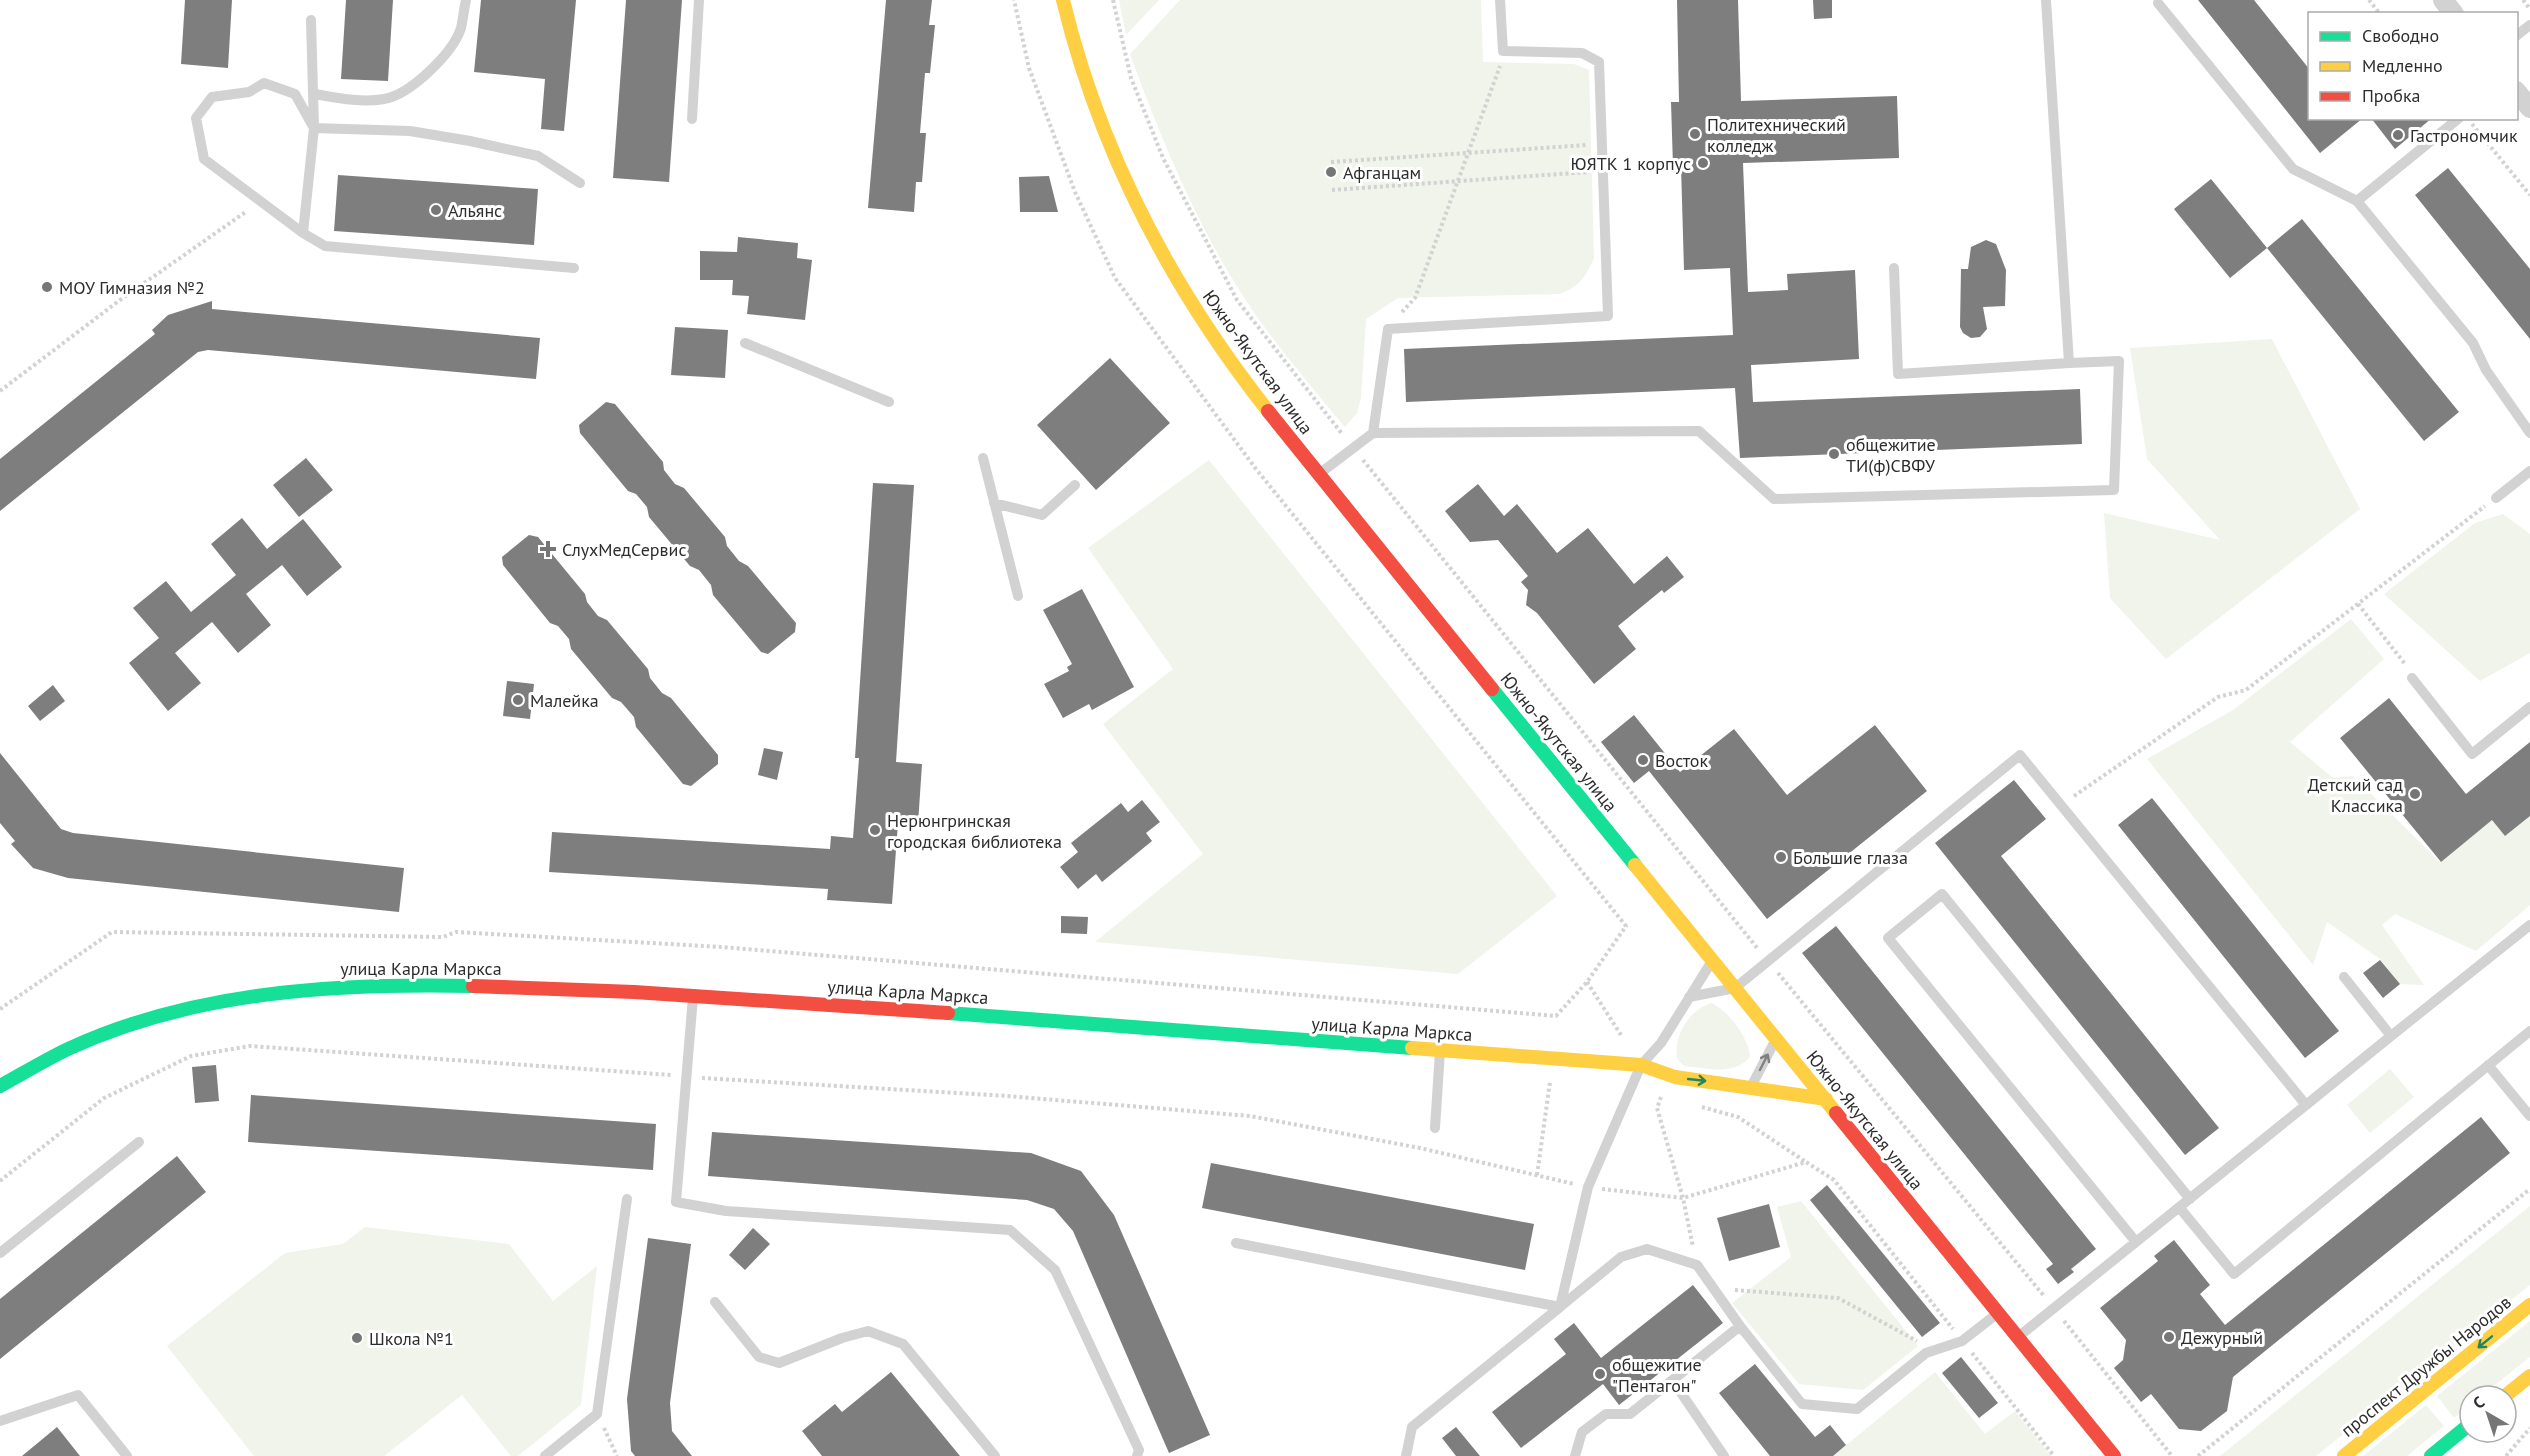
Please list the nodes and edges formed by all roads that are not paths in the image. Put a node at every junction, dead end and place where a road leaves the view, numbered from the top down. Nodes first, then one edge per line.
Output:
1 (465, 0) edge
2 (699, 0) edge
3 (1063, 0) edge
4 (1500, 0) edge
5 (2046, 0) edge
6 (2443, 0) edge
7 (2158, 3) dead end
8 (2452, 12) edge
9 (311, 20) dead end
10 (2530, 25) edge
11 (2518, 35) edge
12 (2518, 92) edge
13 (315, 94) junction
14 (2530, 108) edge
15 (692, 119) dead end
16 (2457, 120) edge
17 (314, 128) junction
18 (580, 183) dead end
19 (2357, 201) junction
20 (303, 234) junction
21 (574, 268) dead end
22 (1894, 268) dead end
23 (745, 343) dead end
24 (2069, 363) junction
25 (888, 402) dead end
26 (1372, 433) junction
27 (2530, 433) edge
28 (983, 458) dead end
29 (2530, 471) edge
30 (1318, 474) junction
31 (1075, 485) dead end
32 (2496, 498) road end
33 (994, 503) junction
34 (1018, 596) dead end
35 (2412, 678) road end
36 (2530, 707) edge
37 (2530, 925) edge
38 (1713, 960) junction
39 (2344, 977) dead end
40 (1735, 988) junction
41 (693, 995) junction
42 (1689, 997) junction
43 (2530, 1031) edge
44 (2391, 1036) junction
45 (1776, 1038) junction
46 (1440, 1050) junction
47 (1641, 1065) junction
48 (2488, 1065) junction
49 (0, 1086) edge
50 (1751, 1086) junction
51 (1826, 1099) junction
52 (2306, 1105) junction
53 (2530, 1116) edge
54 (1435, 1128) dead end
55 (139, 1142) dead end
56 (627, 1199) dead end
57 (2190, 1199) junction
58 (2180, 1207) junction
59 (2136, 1242) junction
60 (1236, 1243) dead end
61 (0, 1253) edge
62 (715, 1302) dead end
63 (2530, 1305) edge
64 (1560, 1307) junction
65 (1998, 1313) junction
66 (1740, 1326) junction
67 (2018, 1337) junction
68 (2530, 1376) edge
69 (1673, 1380) junction
70 (2518, 1386) edge
71 (0, 1421) edge
72 (2458, 1434) edge
73 (127, 1456) edge
74 (544, 1456) edge
75 (995, 1456) edge
76 (1137, 1456) edge
77 (1406, 1456) edge
78 (1575, 1456) edge
79 (1724, 1456) edge
80 (2114, 1456) edge
81 (2344, 1456) edge
82 (2431, 1456) edge

1 - 13 lane
2 - 15 lane
3 - 30 street, Южно-Якутская улица
4 - 26 lane
5 - 24 lane
6 - 8 street
7 - 19 lane
9 - 13 lane
10 - 11 lane
12 - 14 street
13 - 17 lane
16 - 19 lane
17 - 18 lane
17 - 20 lane
17 - 20 lane
19 - 27 lane
20 - 21 lane
22 - 24 lane
23 - 25 lane
24 - 26 lane
26 - 30 lane
28 - 33 lane
29 - 32 lane
30 - 38 street, Южно-Якутская улица
31 - 33 lane
33 - 34 lane
35 - 36 lane
37 - 44 lane
38 - 40 street, Южно-Якутская улица
38 - 42 lane
39 - 44 lane
40 - 42 lane
40 - 45 street, Южно-Якутская улица
40 - 52 lane
41 - 46 street, улица Карла Маркса
41 - 49 street, улица Карла Маркса
41 - 76 lane
42 - 47 lane
43 - 48 lane
44 - 52 lane
50 -> 45 lane
45 - 51 street, Южно-Якутская улица
46 - 47 street, улица Карла Маркса
46 - 54 lane
47 -> 50 street, улица Карла Маркса
47 - 64 lane
48 - 53 lane
48 - 58 lane
50 - 51 street, улица Карла Маркса
51 - 65 street, Южно-Якутская улица
52 - 57 lane
55 - 61 lane
56 - 74 lane
57 - 58 lane
57 - 59 lane
58 - 59 lane
59 - 67 lane
60 - 64 lane
62 - 75 lane
63 -> 81 street, проспект Дружбы Народов
64 - 66 lane
64 - 77 lane
65 - 66 lane
65 - 67 street, Южно-Якутская улица
66 - 69 lane
67 - 80 street, Южно-Якутская улица
68 - 70 street
69 - 78 lane
69 - 79 lane
71 - 73 lane
72 - 82 street

